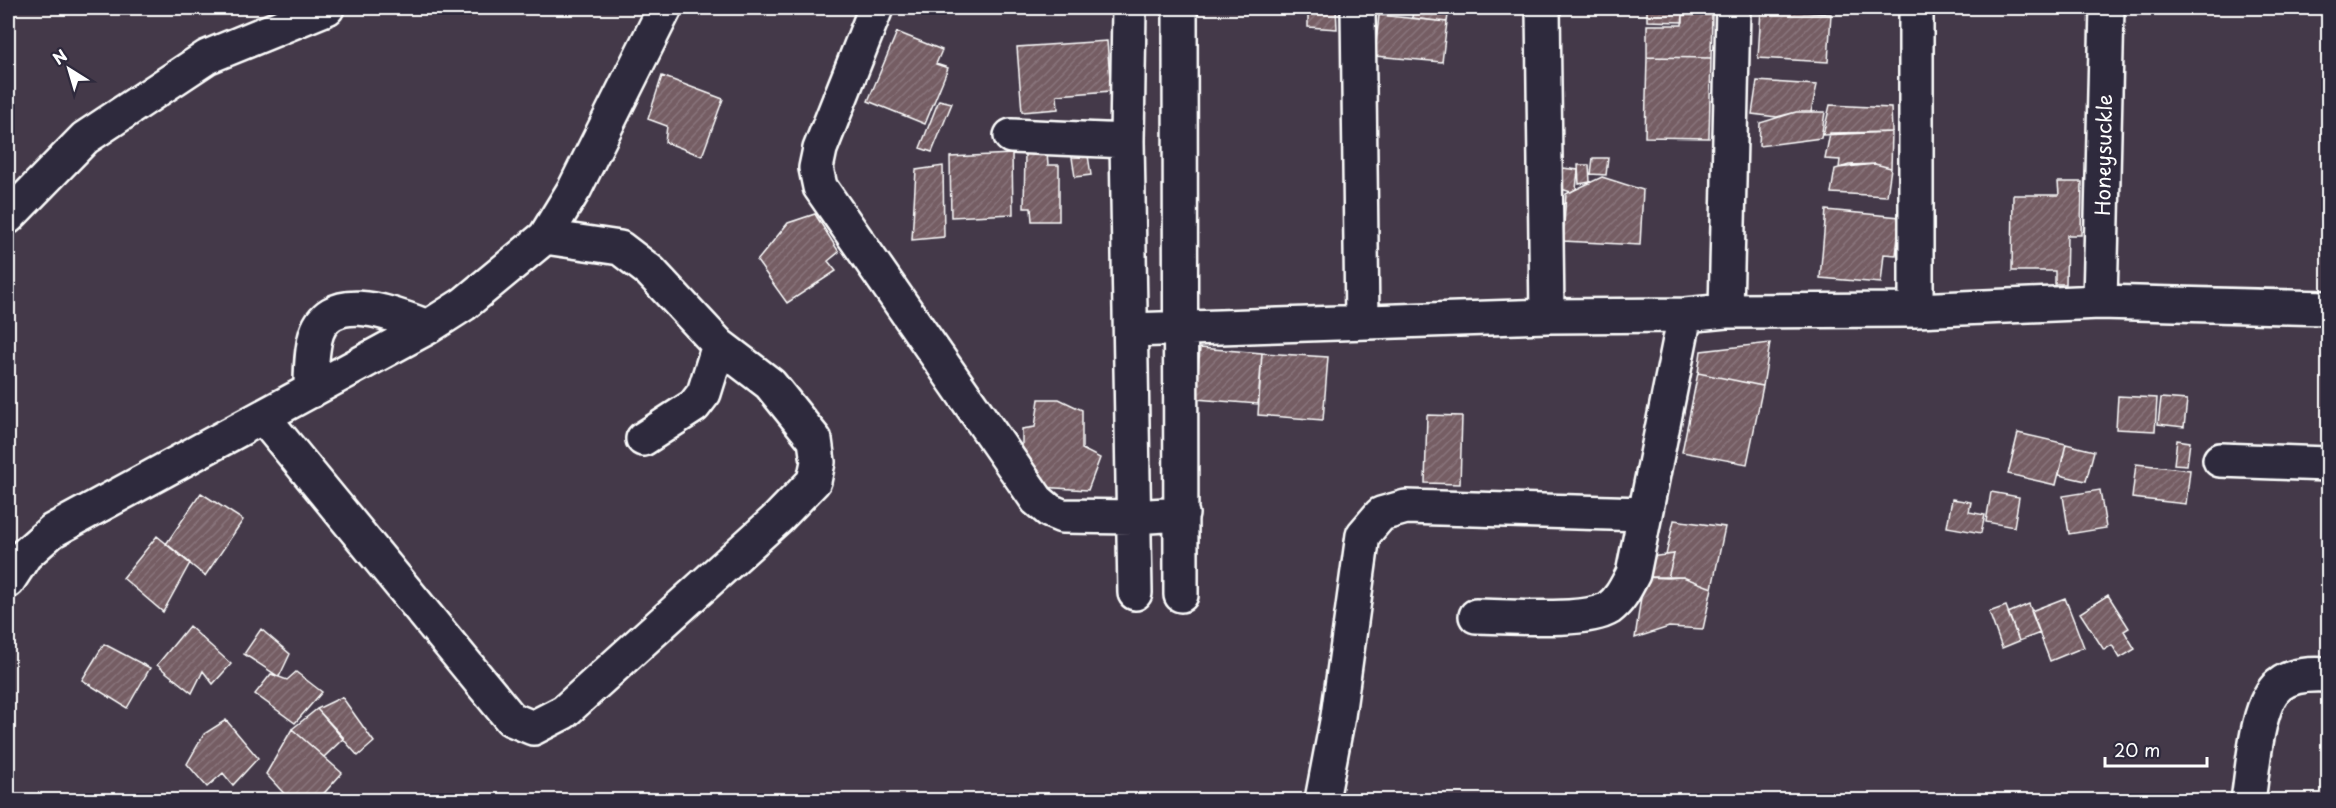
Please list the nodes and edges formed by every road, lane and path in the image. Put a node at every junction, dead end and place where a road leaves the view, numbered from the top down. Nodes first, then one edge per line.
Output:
1 (327, 8) edge
2 (665, 8) edge
3 (876, 8) edge
4 (1129, 8) edge
5 (1180, 8) edge
6 (1358, 8) edge
7 (1543, 8) edge
8 (1732, 8) edge
9 (1916, 8) edge
10 (2107, 8) edge
11 (1011, 136) dead end
12 (1127, 141) junction
13 (8, 217) edge
14 (545, 237) junction
15 (2100, 302) junction
16 (2328, 308) edge
17 (1916, 310) junction
18 (1726, 311) junction
19 (1685, 315) junction
20 (1547, 316) junction
21 (1362, 322) junction
22 (428, 327) junction
23 (1180, 327) junction
24 (1131, 330) junction
25 (719, 345) junction
26 (311, 391) junction
27 (263, 417) junction
28 (643, 439) dead end
29 (2220, 460) dead end
30 (2328, 464) edge
31 (1182, 514) junction
32 (1644, 514) junction
33 (1133, 517) junction
34 (8, 581) edge
35 (1135, 593) dead end
36 (1181, 595) dead end
37 (1476, 616) dead end
38 (2328, 675) edge
39 (1323, 801) edge
40 (2248, 801) edge

1 - 13 street
2 - 14 street
3 - 33 street
4 - 12 street
5 - 23 street
6 - 21 street
7 - 20 street
8 - 18 street
9 - 17 street
10 - 15 street, Honeysuckle
11 - 12 street
12 - 24 street
14 - 22 street
14 - 25 street
15 - 16 street
15 - 17 street
17 - 18 street
18 - 19 street
19 - 20 street
19 - 32 street
20 - 21 street
21 - 23 street
22 - 26 street
22 - 26 street
23 - 24 street
23 - 31 street
24 - 33 street
25 - 27 street
25 - 28 street
26 - 27 street
27 - 34 street
29 - 30 street
31 - 33 street
31 - 36 street
32 - 37 street
32 - 39 street
33 - 35 street
38 - 40 street

